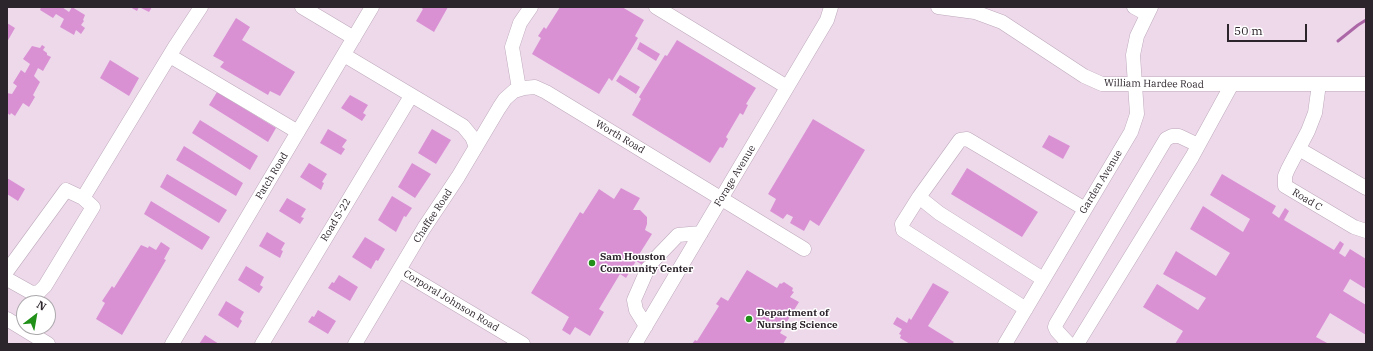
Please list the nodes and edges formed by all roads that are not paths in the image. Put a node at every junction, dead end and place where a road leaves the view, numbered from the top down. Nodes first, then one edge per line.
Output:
1 (201, 7) edge
2 (302, 7) edge
3 (372, 7) edge
4 (531, 7) edge
5 (656, 7) edge
6 (831, 7) edge
7 (938, 7) edge
8 (1134, 7) edge
9 (1149, 11) edge
10 (354, 38) junction
11 (344, 55) junction
12 (170, 56) junction
13 (1232, 84) junction
14 (1319, 84) junction
15 (1366, 84) edge
16 (1136, 85) junction
17 (787, 87) junction
18 (517, 90) junction
19 (411, 96) junction
20 (298, 132) junction
21 (1198, 146) junction
22 (476, 147) junction
23 (1299, 149) junction
24 (1366, 188) edge
25 (920, 197) junction
26 (83, 198) junction
27 (722, 198) junction
28 (1085, 209) junction
29 (1366, 231) edge
30 (701, 233) junction
31 (804, 249) dead end
32 (400, 270) junction
33 (7, 272) edge
34 (7, 279) edge
35 (1043, 279) junction
36 (1026, 309) junction
37 (7, 319) edge
38 (646, 326) junction
39 (48, 344) edge
40 (172, 344) edge
41 (262, 344) edge
42 (355, 344) edge
43 (523, 344) edge
44 (635, 344) edge
45 (1005, 344) edge
46 (1069, 344) edge
47 (1076, 344) edge

1 - 12 street
2 - 10 street
3 - 10 street, Patch Road
4 - 18 street
5 - 17 street
6 - 17 street, Forage Avenue
7 - 16 street, William Hardee Road
8 - 9 street
9 - 16 street, Garden Avenue
10 - 11 street, Patch Road
11 - 19 street
11 - 20 street, Patch Road
12 - 20 street
12 - 26 street
13 - 14 street, William Hardee Road
13 - 16 street, William Hardee Road
13 - 21 street
14 - 15 street, William Hardee Road
14 - 23 street
16 - 28 street, Garden Avenue
17 - 27 street, Forage Avenue
18 - 22 street, Chaffee Road
18 - 27 street, Worth Road
19 - 22 street
19 - 41 street, Road S-22
20 - 40 street, Patch Road
21 - 46 street
21 - 47 street
22 - 32 street, Chaffee Road
23 - 24 street
23 - 29 street, Road C
25 - 28 street
25 - 35 street
25 - 36 street
26 - 33 street
26 - 34 street
27 - 30 street, Forage Avenue
27 - 31 street, Worth Road
28 - 35 street, Garden Avenue
30 - 38 street, Forage Avenue
30 - 38 street
32 - 42 street, Chaffee Road
32 - 43 street, Corporal Johnson Road
35 - 36 street, Garden Avenue
36 - 45 street, Garden Avenue
37 - 39 street
38 - 44 street, Forage Avenue

